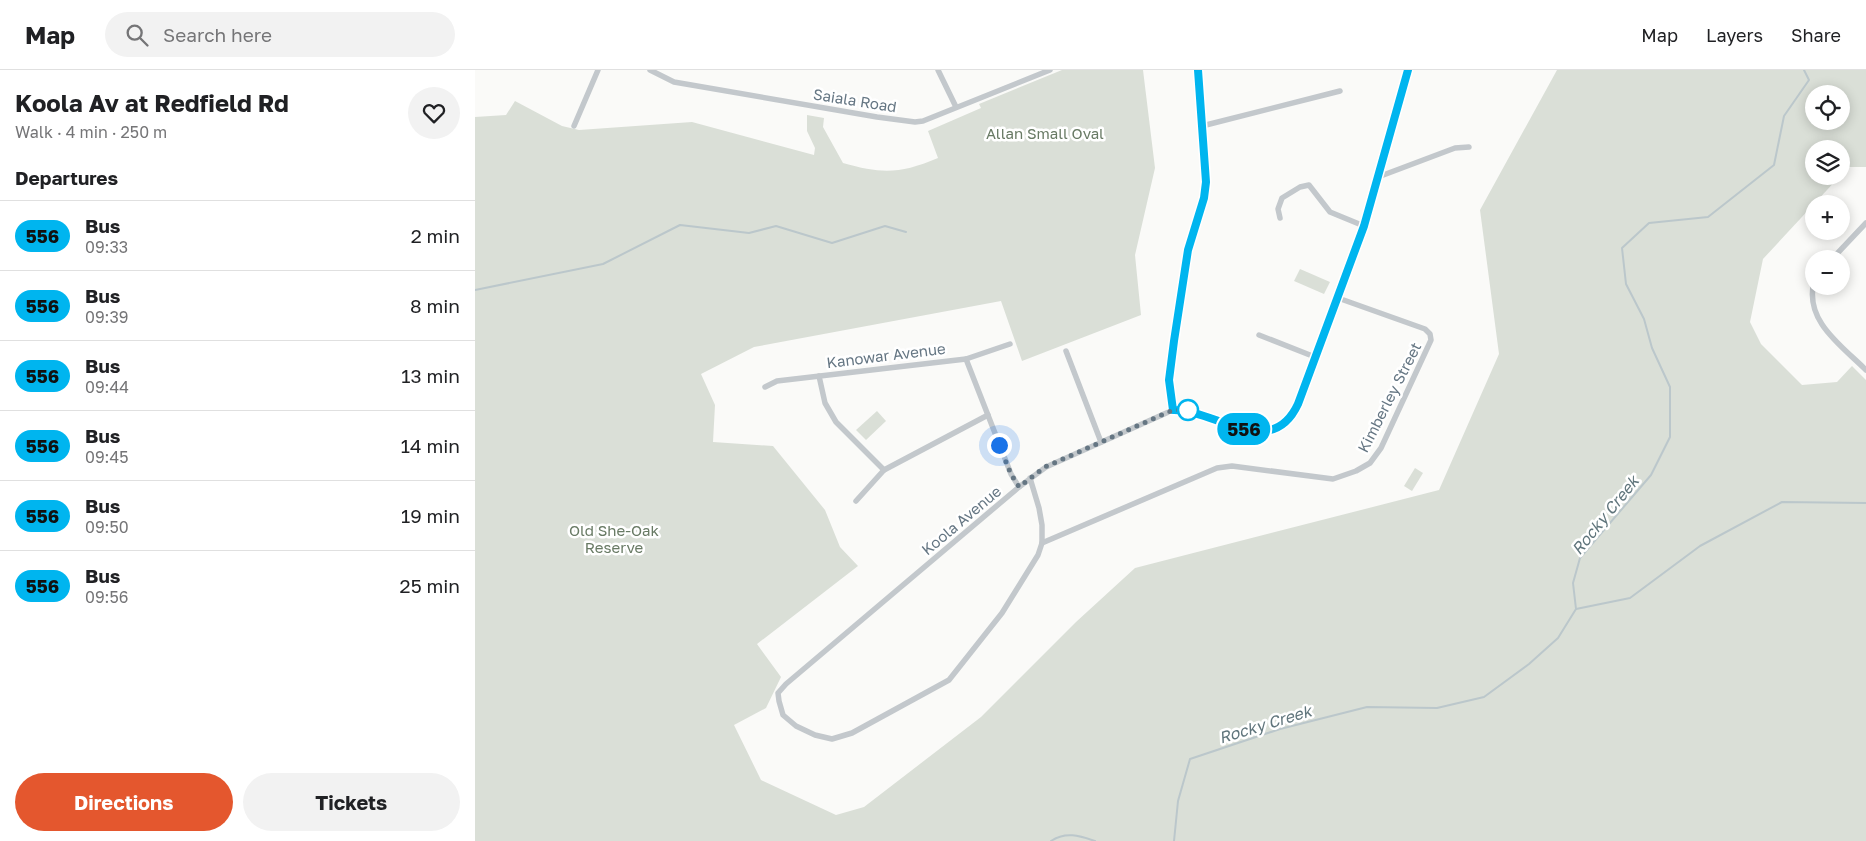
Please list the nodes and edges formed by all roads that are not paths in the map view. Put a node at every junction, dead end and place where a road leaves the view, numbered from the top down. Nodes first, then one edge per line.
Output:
1 (598, 70) edge
2 (650, 70) edge
3 (938, 70) edge
4 (1050, 70) edge
5 (1198, 70) edge
6 (1408, 70) edge
7 (1340, 91) dead end
8 (956, 107) junction
9 (574, 126) dead end
10 (1202, 126) junction
11 (1469, 147) dead end
12 (1378, 177) junction
13 (1280, 218) dead end
14 (1866, 224) edge
15 (1364, 226) junction
16 (1841, 250) edge
17 (1813, 295) edge
18 (1338, 298) junction
19 (1259, 336) dead end
20 (1009, 344) dead end
21 (1066, 351) dead end
22 (1315, 357) junction
23 (966, 359) junction
24 (1866, 370) edge
25 (819, 376) junction
26 (765, 387) dead end
27 (1173, 410) junction
28 (987, 416) junction
29 (1101, 442) junction
30 (884, 470) junction
31 (1030, 478) junction
32 (1019, 487) junction
33 (856, 502) dead end
34 (1042, 543) junction

1 - 9 street
2 - 8 street, Saiala Road
3 - 8 street
4 - 8 street, Saiala Road
5 - 10 street
6 - 12 street
7 - 10 street
10 - 27 street
11 - 12 street
12 - 15 street
13 - 15 street
14 - 16 street
15 - 18 street
17 - 24 street
18 - 22 street
18 - 34 street, Kimberley Street
19 - 22 street
20 - 23 street, Kanowar Avenue
21 - 29 street
22 - 27 street
23 - 25 street, Kanowar Avenue
23 - 28 street
25 - 26 street, Kanowar Avenue
25 - 30 street
27 - 29 street, Koola Avenue
28 - 30 street
28 - 32 street
29 - 31 street, Koola Avenue
30 - 33 street
31 - 32 street, Koola Avenue
31 - 34 street
32 - 34 street, Koola Avenue

